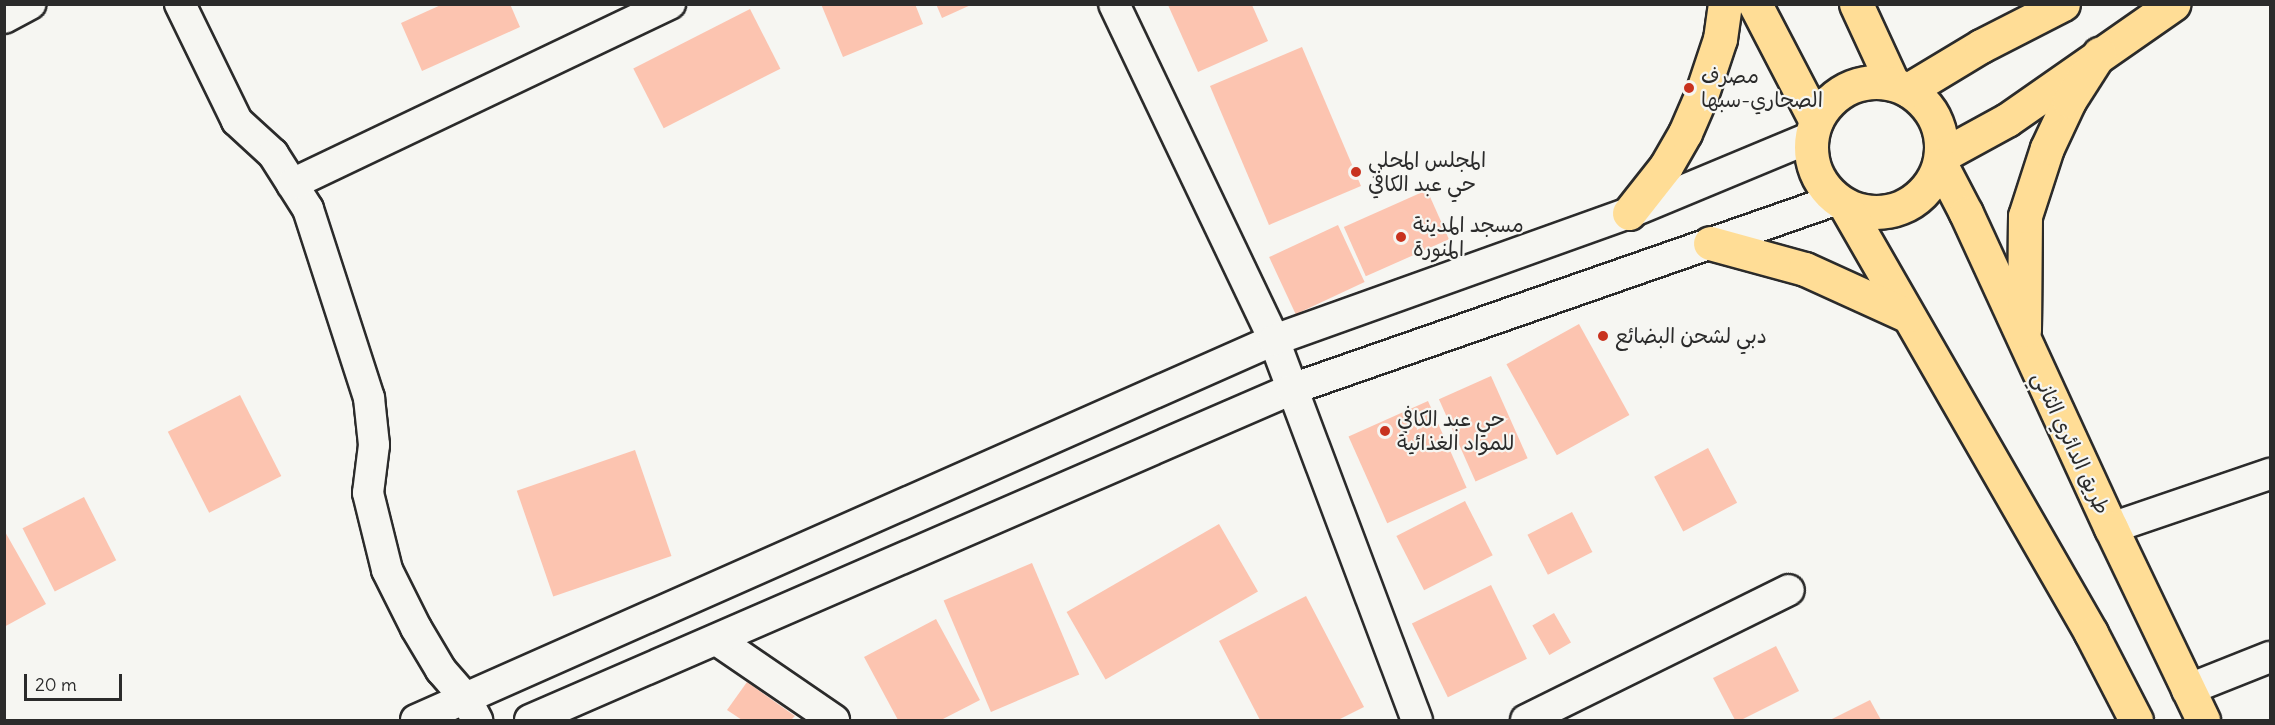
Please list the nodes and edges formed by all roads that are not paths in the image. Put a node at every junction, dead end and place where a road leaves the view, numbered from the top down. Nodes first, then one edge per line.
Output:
1 (30, 4) edge
2 (180, 4) edge
3 (670, 4) edge
4 (1114, 4) edge
5 (1725, 4) edge
6 (1755, 4) edge
7 (1856, 4) edge
8 (2020, 4) edge
9 (2054, 4) edge
10 (2063, 4) edge
11 (2173, 4) edge
12 (4, 18) edge
13 (2099, 54) junction
14 (1901, 87) junction
15 (1814, 129) junction
16 (1941, 160) junction
17 (292, 184) junction
18 (1840, 202) junction
19 (1629, 213) junction
20 (1710, 243) junction
21 (1908, 316) junction
22 (1274, 340) junction
23 (2023, 341) junction
24 (1292, 389) junction
25 (2271, 474) edge
26 (2111, 528) junction
27 (1789, 590) dead end
28 (717, 639) junction
29 (2271, 657) edge
30 (2187, 690) junction
31 (472, 710) edge
32 (416, 720) edge
33 (530, 720) edge
34 (834, 720) edge
35 (1417, 720) edge
36 (1526, 720) edge
37 (2136, 720) edge
38 (2203, 720) edge

1 - 12 street
2 - 17 street
3 - 17 street
4 - 22 street
5 - 19 main road
6 - 15 main road
7 - 14 main road
8 - 9 main road
10 - 14 main road
11 - 13 main road
13 - 16 main road
13 - 23 main road
14 - 15 main road
14 - 16 main road
15 - 18 main road
15 - 19 street
16 - 18 main road
16 - 23 main road, طريق الدائري الثاني
17 - 31 street
18 - 20 street
18 - 21 main road
19 - 22 street
20 - 21 main road
20 - 24 street
21 - 37 main road
22 - 24 street
22 - 31 street
23 - 26 main road, طريق الدائري الثاني
24 - 28 street
24 - 35 street
25 - 26 street
26 - 30 main road, طريق الدائري الثاني
27 - 36 street
28 - 33 street
28 - 34 street
29 - 30 street
30 - 38 main road, طريق الدائري الثاني
31 - 32 street

